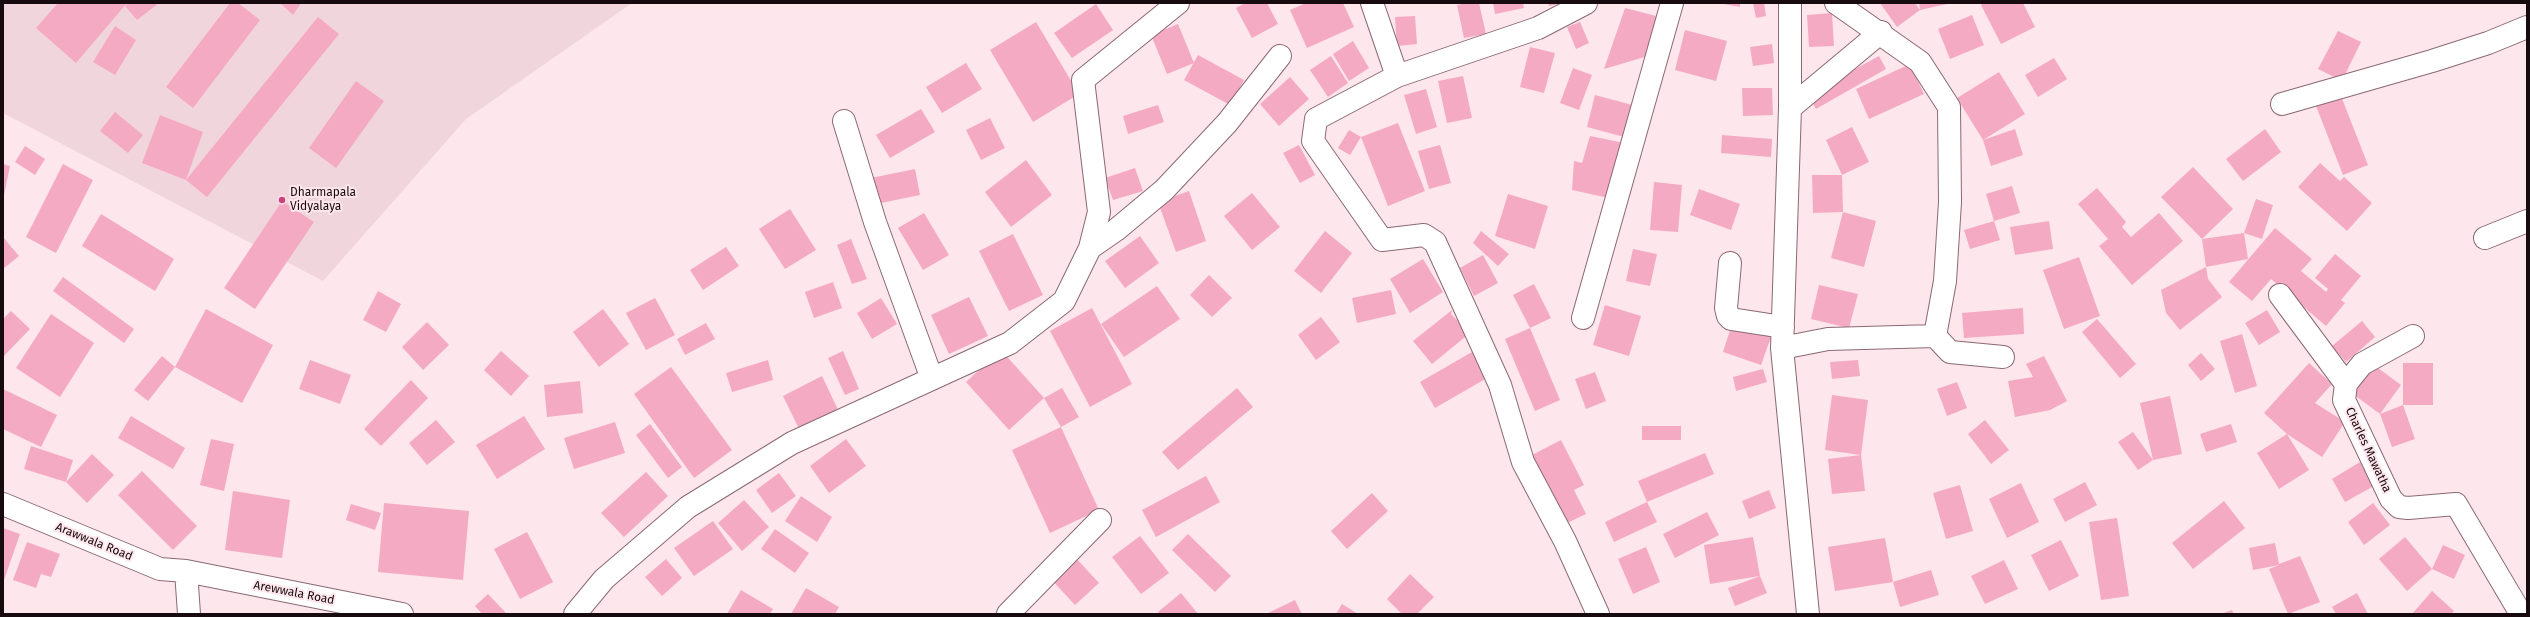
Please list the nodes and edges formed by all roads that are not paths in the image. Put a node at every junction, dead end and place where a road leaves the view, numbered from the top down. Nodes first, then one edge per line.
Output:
1 (1178, 3) edge
2 (1372, 3) edge
3 (1586, 3) edge
4 (1672, 3) edge
5 (1790, 3) edge
6 (1836, 3) edge
7 (2527, 27) edge
8 (1881, 32) junction
9 (1280, 56) dead end
10 (1397, 76) junction
11 (2282, 104) dead end
12 (1790, 108) junction
13 (844, 121) dead end
14 (2527, 222) edge
15 (2485, 238) dead end
16 (1090, 248) junction
17 (1730, 263) dead end
18 (2280, 294) dead end
19 (1583, 318) dead end
20 (1935, 336) junction
21 (2413, 336) dead end
22 (1783, 338) junction
23 (2003, 357) dead end
24 (932, 379) junction
25 (2346, 384) junction
26 (3, 504) edge
27 (1100, 520) dead end
28 (186, 572) junction
29 (189, 614) edge
30 (402, 614) edge
31 (575, 614) edge
32 (1008, 614) edge
33 (1598, 614) edge
34 (1808, 614) edge
35 (2521, 614) edge

1 - 16 street
2 - 10 street
3 - 10 street
4 - 19 street
5 - 12 street
6 - 8 street
7 - 11 street
8 - 12 street
8 - 20 street
9 - 16 street
10 - 33 street
12 - 22 street
13 - 24 street
14 - 15 street
16 - 24 street
17 - 22 street
18 - 25 street
20 - 22 street
20 - 23 street
21 - 25 street
22 - 34 street
24 - 31 street
25 - 35 street, Charles Mawatha
26 - 28 street, Arawwala Road
27 - 32 street
28 - 29 street
28 - 30 street, Arewwala Road

